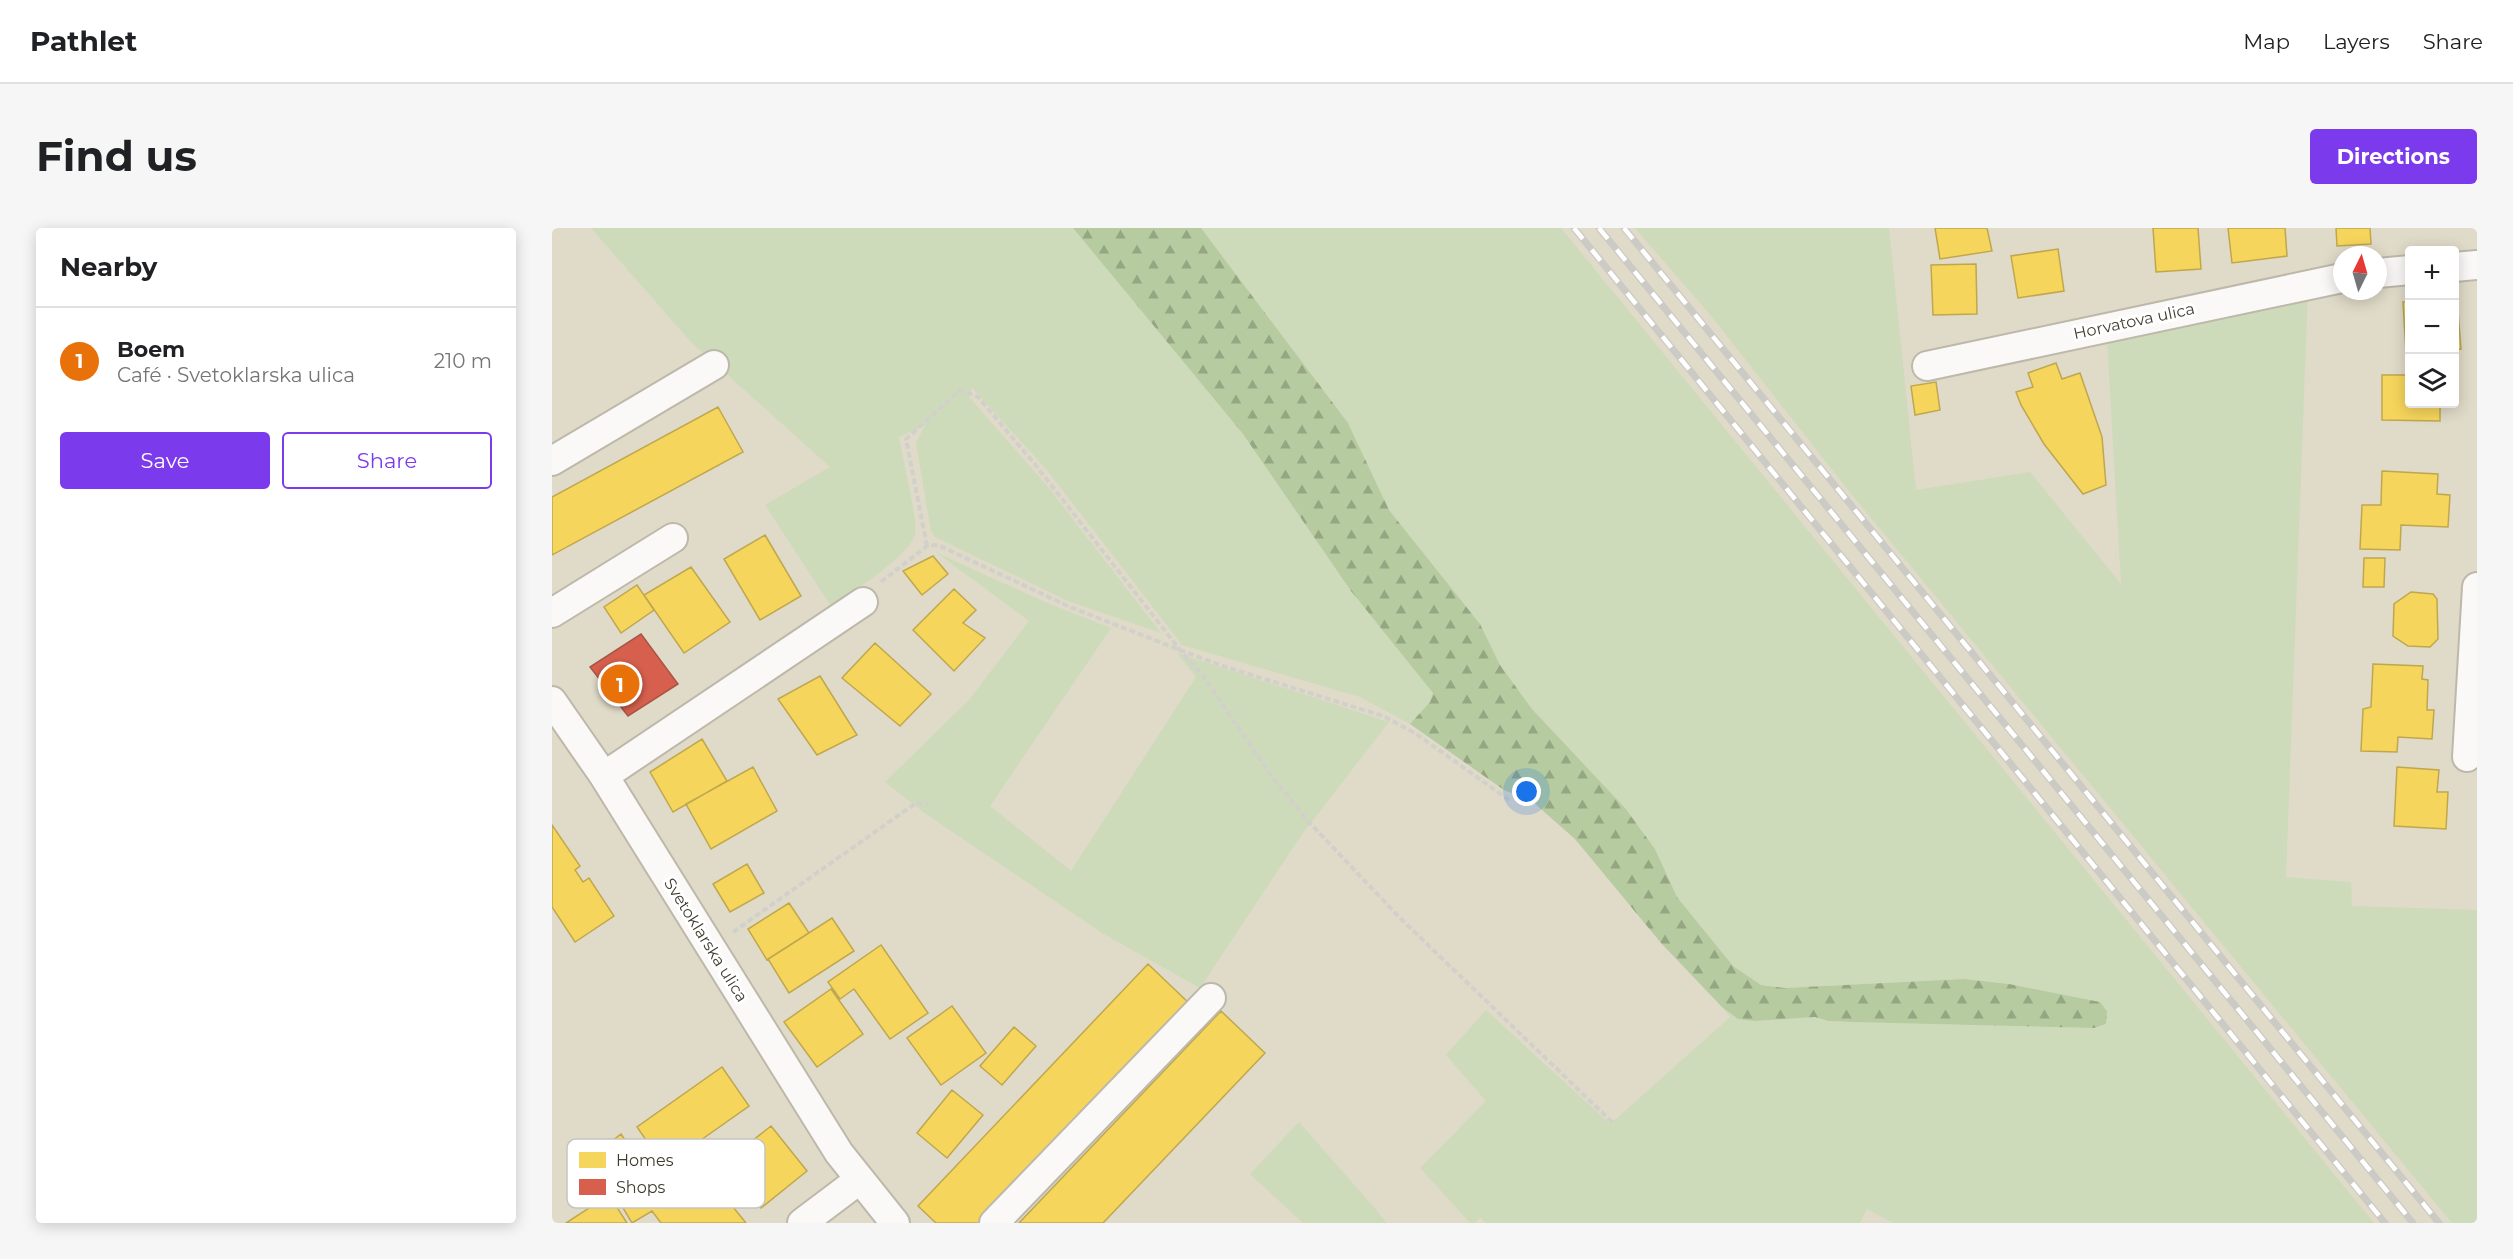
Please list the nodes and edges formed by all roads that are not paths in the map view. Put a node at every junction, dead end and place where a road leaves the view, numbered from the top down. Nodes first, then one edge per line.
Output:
1 (2477, 265) edge
2 (2459, 267) edge
3 (2405, 270) edge
4 (2387, 272) edge
5 (2333, 280) edge
6 (714, 365) dead end
7 (1927, 366) dead end
8 (552, 461) edge
9 (672, 538) dead end
10 (2477, 587) edge
11 (863, 602) road end
12 (552, 613) edge
13 (552, 701) edge
14 (2467, 757) dead end
15 (604, 776) junction
16 (1211, 998) dead end
17 (860, 1180) junction
18 (802, 1223) edge
19 (895, 1223) edge
20 (994, 1223) edge

1 - 2 street
3 - 4 street
5 - 7 street, Horvatova ulica
6 - 8 street
9 - 12 street
10 - 14 street
11 - 15 street
13 - 15 street, Svetoklarska ulica
15 - 17 street, Svetoklarska ulica
16 - 20 street
17 - 18 street
17 - 19 street, Svetoklarska ulica

